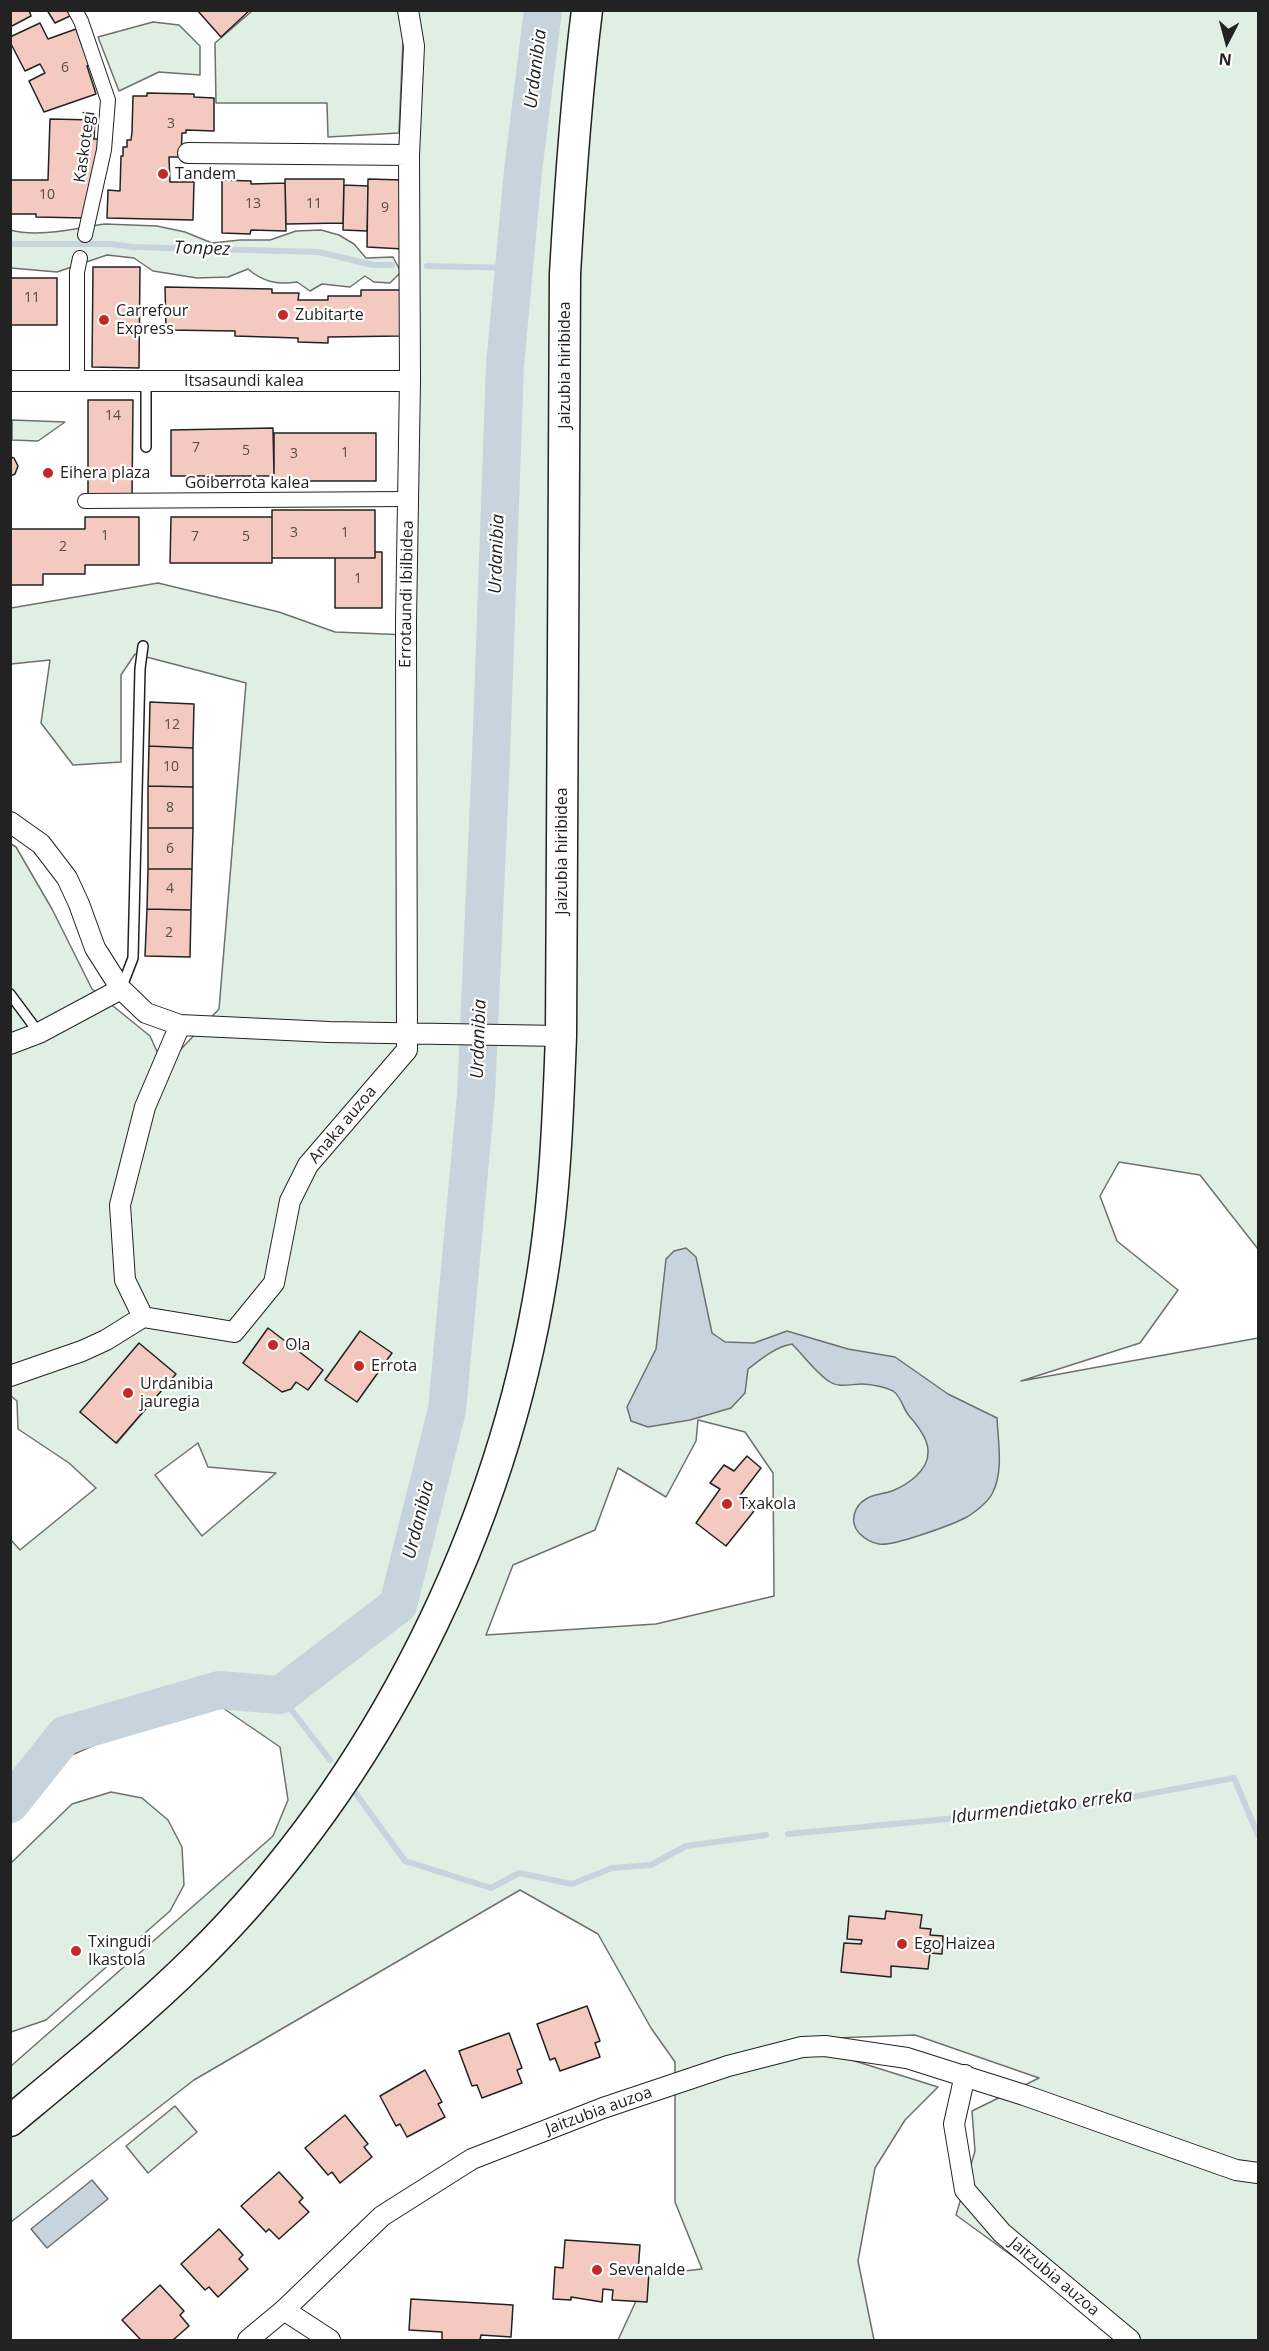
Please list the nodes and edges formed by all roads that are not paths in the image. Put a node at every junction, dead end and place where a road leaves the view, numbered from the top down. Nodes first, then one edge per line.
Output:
1 (75, 10) edge
2 (408, 10) edge
3 (587, 10) edge
4 (188, 153) dead end
5 (409, 155) junction
6 (85, 235) dead end
7 (80, 258) dead end
8 (146, 380) junction
9 (10, 381) edge
10 (77, 381) junction
11 (411, 381) junction
12 (146, 447) dead end
13 (408, 499) junction
14 (85, 501) dead end
15 (143, 646) dead end
16 (10, 822) edge
17 (121, 989) junction
18 (10, 994) edge
19 (180, 1025) junction
20 (407, 1032) junction
21 (39, 1033) junction
22 (561, 1036) junction
23 (10, 1044) edge
24 (143, 1317) junction
25 (14, 1372) edge
26 (965, 2075) junction
27 (10, 2121) edge
28 (1258, 2173) edge
29 (284, 2310) junction
30 (248, 2340) edge
31 (330, 2340) edge
32 (1130, 2340) edge

1 - 6 street, Kaskotegi
2 - 5 street, Errotaundi Ibilbidea
3 - 22 main road, Jaizubia hiribidea
4 - 5 street
5 - 11 street, Errotaundi Ibilbidea
7 - 10 street
8 - 10 street, Itsasaundi kalea
8 - 11 street, Itsasaundi kalea
8 - 12 lane
9 - 10 street
11 - 13 street, Errotaundi Ibilbidea
13 - 14 street, Goiberrota kalea
13 - 20 street, Errotaundi Ibilbidea
15 - 17 lane
16 - 17 street
17 - 19 street
17 - 21 street
18 - 21 lane
19 - 20 street
19 - 24 street
20 - 22 street
20 - 24 street, Anaka auzoa
21 - 23 street
22 - 27 main road, Jaizubia hiribidea
24 - 25 street
26 - 28 street, Jaitzubia auzoa
26 - 29 street, Jaitzubia auzoa
26 - 32 street, Jaitzubia auzoa
29 - 30 street, Jaitzubia auzoa
29 - 31 street

